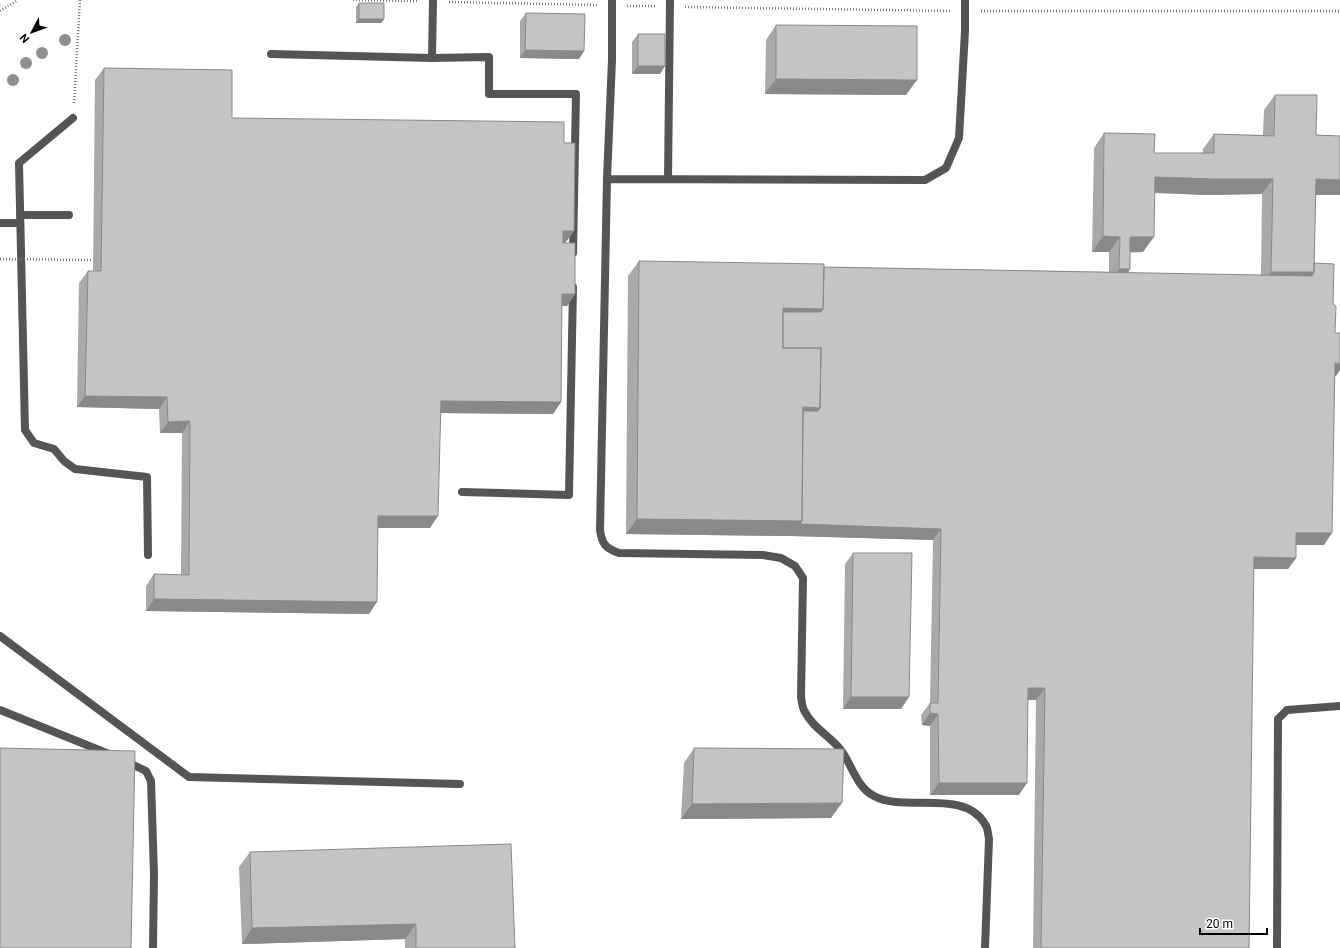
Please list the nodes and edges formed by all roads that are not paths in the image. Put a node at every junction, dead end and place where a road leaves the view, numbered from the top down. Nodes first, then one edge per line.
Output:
1 (965, 0) edge
2 (433, 1) edge
3 (612, 3) edge
4 (670, 3) edge
5 (270, 54) dead end
6 (432, 58) junction
7 (73, 118) road end
8 (607, 179) junction
9 (668, 179) junction
10 (69, 215) dead end
11 (20, 219) junction
12 (0, 223) edge
13 (573, 259) edge
14 (573, 275) edge
15 (462, 492) dead end
16 (148, 555) dead end
17 (0, 636) edge
18 (1340, 706) edge
19 (0, 710) edge
20 (460, 784) dead end
21 (153, 948) edge
22 (985, 948) edge
23 (1277, 948) edge

1 - 9 lane
2 - 6 lane
3 - 8 lane
4 - 9 lane
5 - 6 lane
6 - 13 lane
7 - 11 lane
8 - 9 lane
8 - 22 lane
10 - 11 lane
11 - 12 lane
11 - 16 lane
14 - 15 lane
17 - 20 lane
18 - 23 lane
19 - 21 lane

